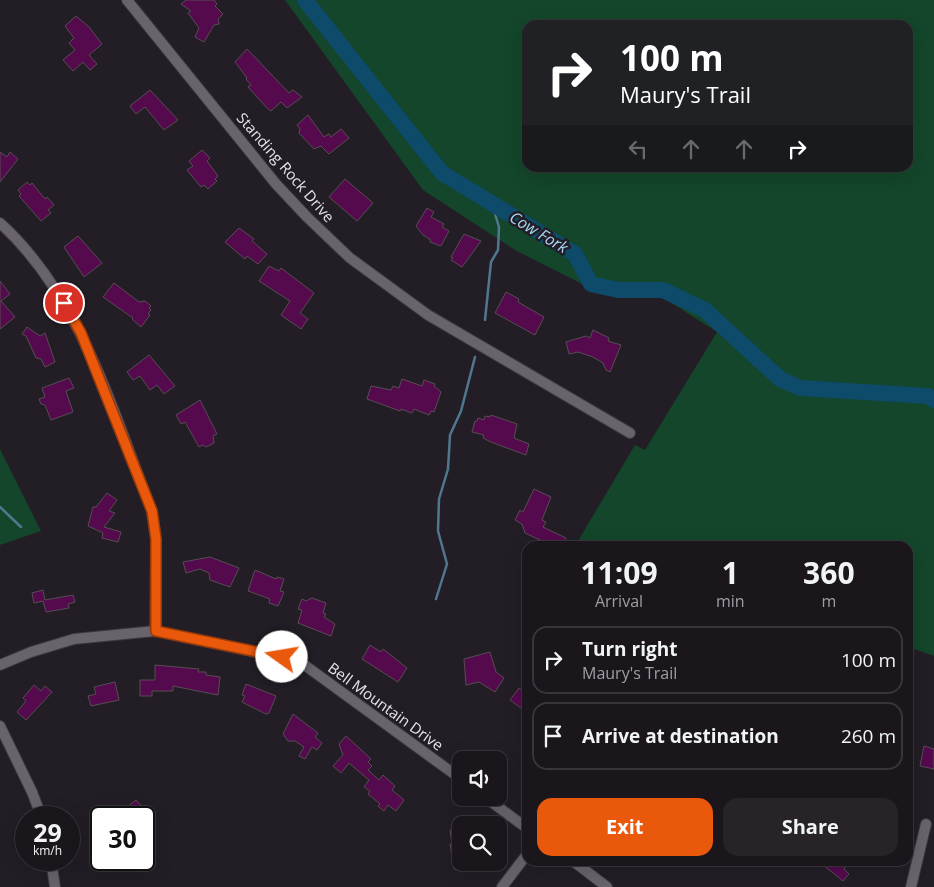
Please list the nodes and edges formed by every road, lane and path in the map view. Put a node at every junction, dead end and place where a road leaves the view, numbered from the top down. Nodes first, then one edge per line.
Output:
1 (127, 0) edge
2 (0, 223) edge
3 (630, 433) dead end
4 (156, 631) junction
5 (0, 665) edge
6 (0, 726) edge
7 (452, 772) edge
8 (37, 806) edge
9 (497, 806) edge
10 (926, 824) dead end
11 (522, 825) edge
12 (522, 861) edge
13 (580, 866) edge
14 (53, 871) edge
15 (55, 887) edge
16 (502, 887) edge
17 (607, 887) edge
18 (911, 887) edge

1 - 3 street, Standing Rock Drive
2 - 4 street
4 - 5 street, Bell Mountain Drive
4 - 7 street, Bell Mountain Drive
6 - 8 street
9 - 11 street
10 - 18 street
12 - 16 street
13 - 17 street
14 - 15 street

